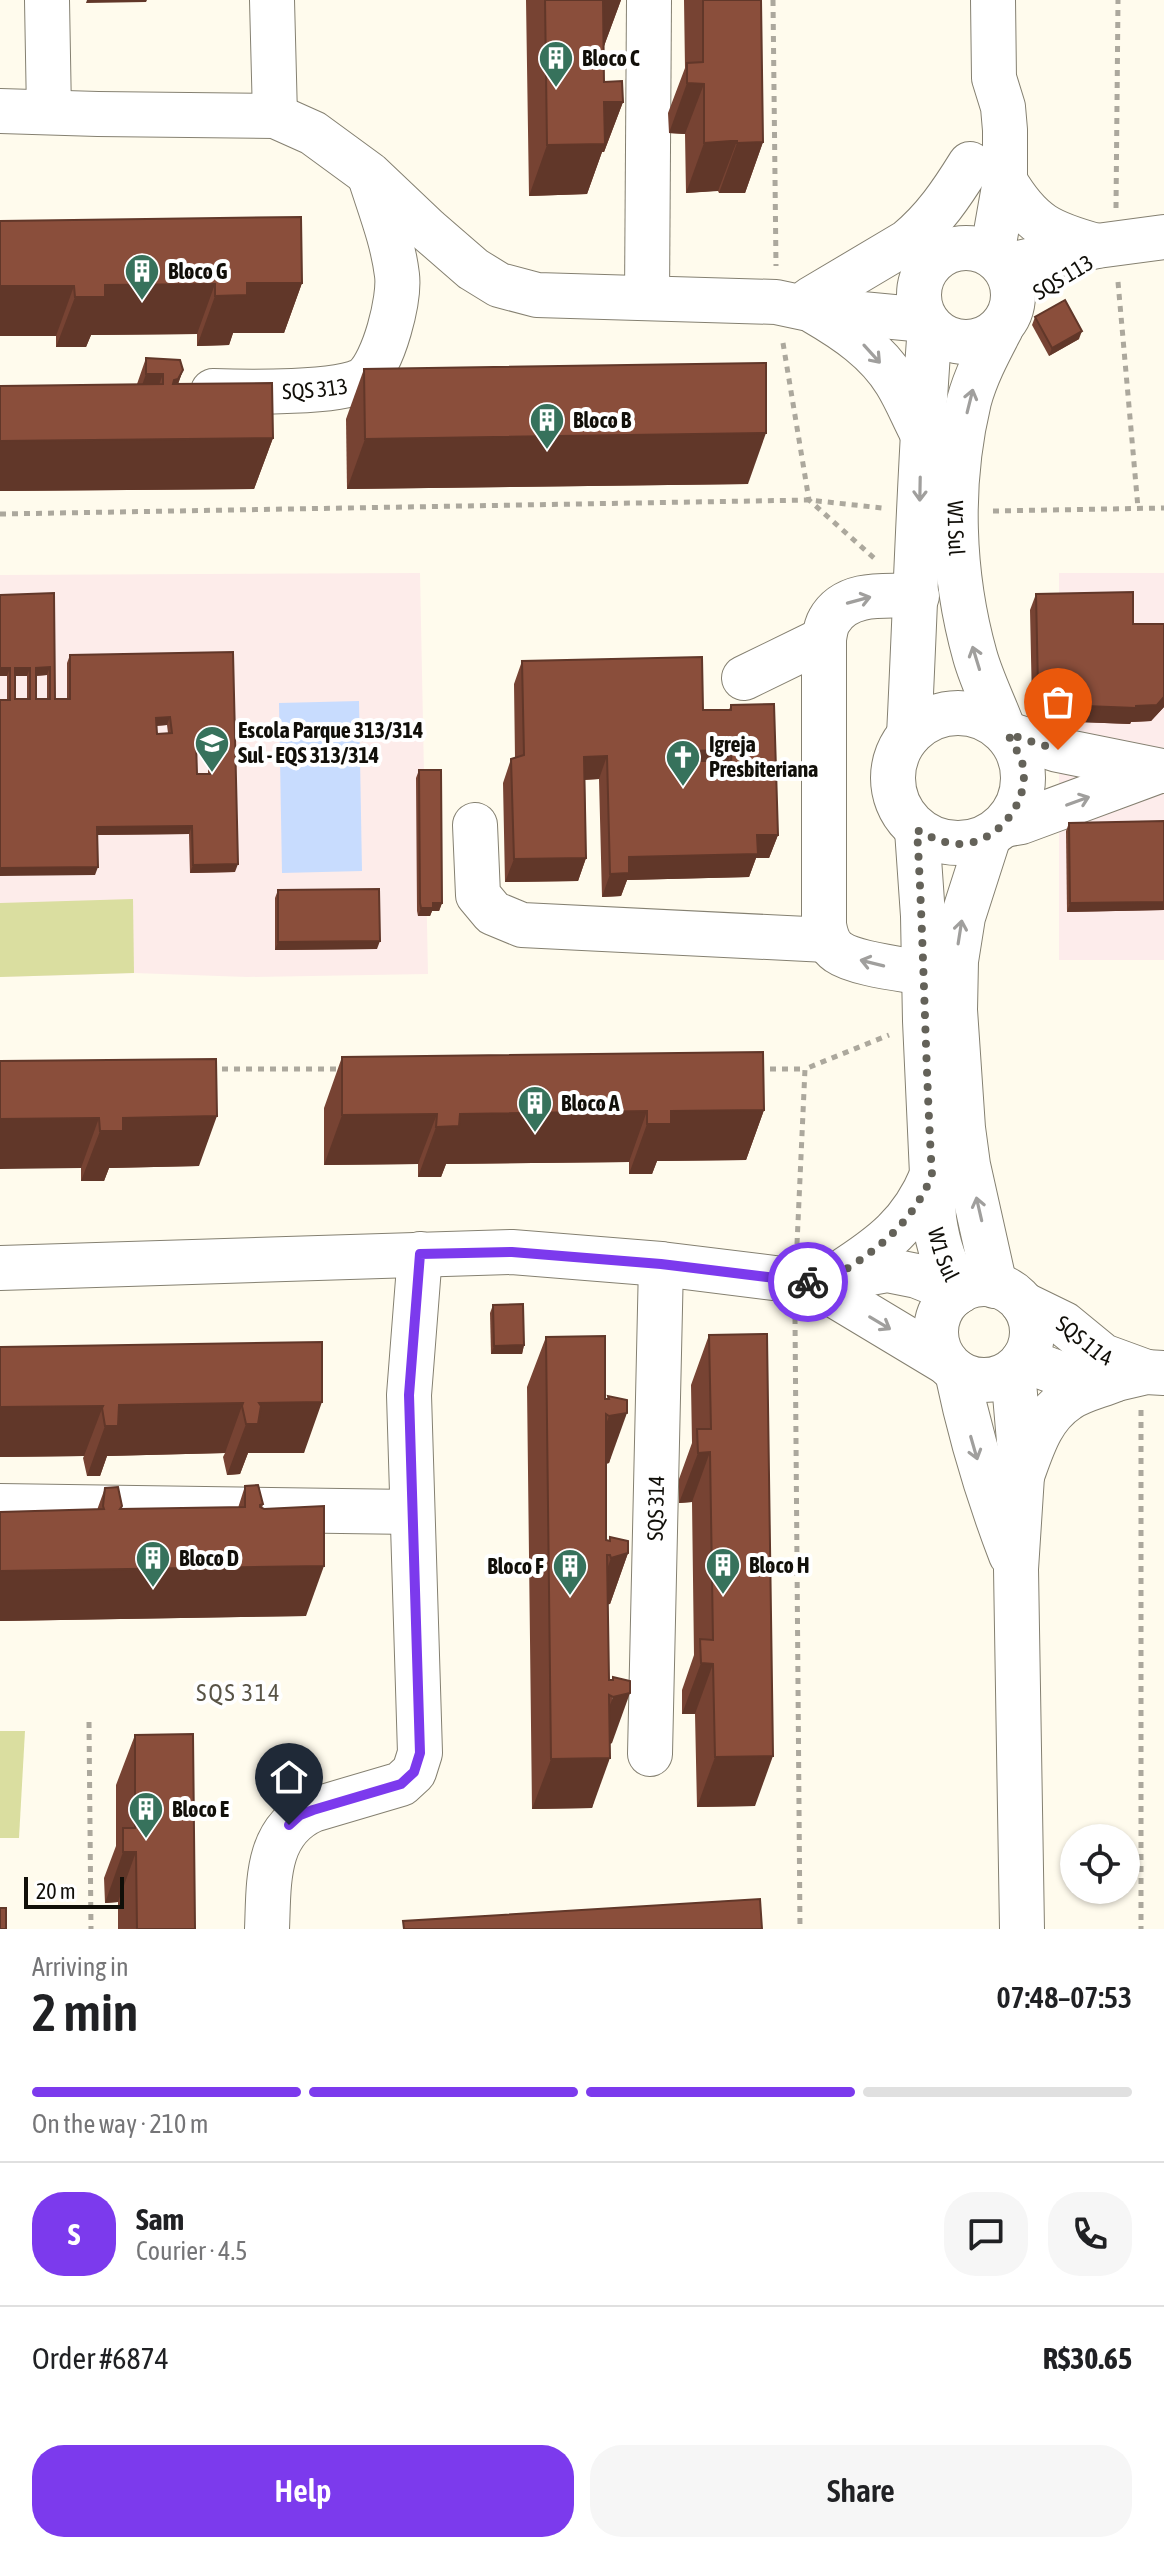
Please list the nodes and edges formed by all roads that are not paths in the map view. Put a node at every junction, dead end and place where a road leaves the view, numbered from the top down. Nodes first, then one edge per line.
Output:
1 (47, 0) edge
2 (272, 0) edge
3 (649, 0) edge
4 (993, 0) edge
5 (0, 111) edge
6 (49, 112) junction
7 (275, 116) junction
8 (987, 172) junction
9 (369, 174) junction
10 (1164, 237) edge
11 (1106, 246) junction
12 (981, 279) junction
13 (647, 298) junction
14 (803, 305) junction
15 (928, 324) junction
16 (180, 391) edge
17 (922, 433) junction
18 (937, 512) junction
19 (917, 596) junction
20 (824, 639) junction
21 (744, 678) dead end
22 (1006, 732) junction
23 (909, 735) junction
24 (1161, 770) edge
25 (475, 825) dead end
26 (917, 830) junction
27 (997, 831) junction
28 (827, 940) junction
29 (924, 973) junction
30 (932, 1175) junction
31 (420, 1254) junction
32 (661, 1264) junction
33 (0, 1268) edge
34 (811, 1282) junction
35 (983, 1294) junction
36 (1018, 1366) junction
37 (952, 1368) junction
38 (1142, 1374) edge
39 (1022, 1476) junction
40 (0, 1506) edge
41 (412, 1512) junction
42 (1016, 1569) junction
43 (650, 1754) dead end
44 (267, 1929) edge
45 (1022, 1929) edge

1 - 6 street
2 - 7 street
3 - 13 street
4 - 8 street, W1 Sul
5 - 6 street
6 - 7 street
7 - 9 street
8 - 11 street
8 - 12 street, W1 Sul
8 - 14 street
9 - 13 street
9 - 16 street, SQS 313
10 - 11 street, SQS 113
11 - 12 street, SQS 113
12 - 14 street
12 - 15 street, W1 Sul
12 - 15 street
18 -> 12 street, W1 Sul
13 - 14 street
14 - 15 street
14 -> 17 street
15 - 17 street, W1 Sul
17 -> 18 street, W1 Sul
18 - 19 street, W1 Sul
22 -> 18 street, W1 Sul
20 -> 19 street
19 - 23 street, W1 Sul
20 - 21 street
20 - 28 street
22 - 23 street
22 - 24 street
22 - 27 street
23 - 26 street
27 -> 24 street
25 - 28 street
26 - 27 street
26 - 29 street, W1 Sul
35 -> 27 street, W1 Sul
29 -> 28 street
29 - 30 street, W1 Sul
30 - 34 street
30 - 35 street, W1 Sul
31 - 32 street
31 - 33 street
31 - 41 street
32 - 34 street
32 - 43 street, SQS 314
34 - 35 street
34 -> 37 street
35 - 36 street
35 - 37 street
35 - 38 street, SQS 114
36 - 37 street
36 - 38 street, SQS 114
36 - 39 street
37 -> 42 street
38 - 39 street
39 - 42 street
40 - 41 street
41 - 44 street
42 - 45 street

